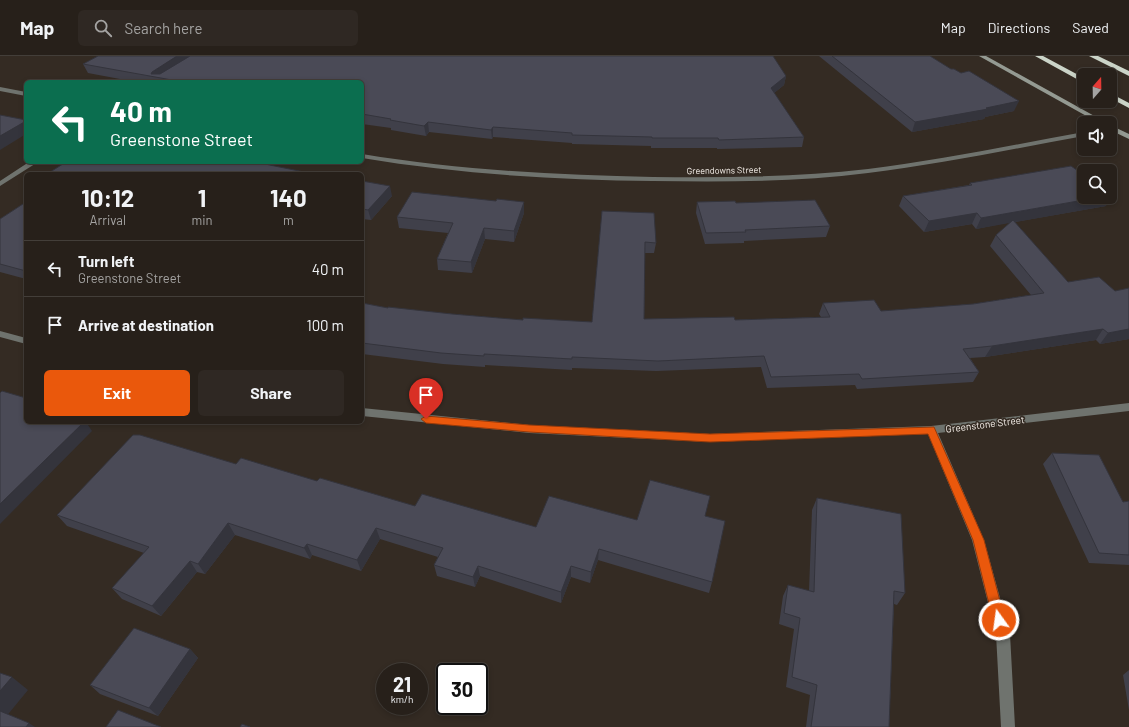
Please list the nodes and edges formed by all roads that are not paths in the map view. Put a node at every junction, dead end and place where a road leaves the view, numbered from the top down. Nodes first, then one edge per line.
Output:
1 (982, 56) edge
2 (1039, 56) edge
3 (1092, 56) edge
4 (1129, 74) edge
5 (1077, 77) edge
6 (0, 89) edge
7 (24, 94) edge
8 (1117, 99) edge
9 (1129, 106) edge
10 (1091, 116) edge
11 (1117, 131) edge
12 (1077, 135) edge
13 (1129, 137) edge
14 (364, 156) edge
15 (31, 164) edge
16 (0, 184) edge
17 (0, 334) edge
18 (24, 340) edge
19 (1129, 407) edge
20 (364, 412) edge
21 (931, 430) junction
22 (1008, 727) edge

1 - 10 main road
2 - 5 highway
3 - 4 highway
6 - 7 street
8 - 9 highway
11 - 13 main road
12 - 14 street, Greendowns Street
15 - 16 street
17 - 18 street
19 - 21 street, Greenstone Street
20 - 21 street, Greenstone Street
21 - 22 street

